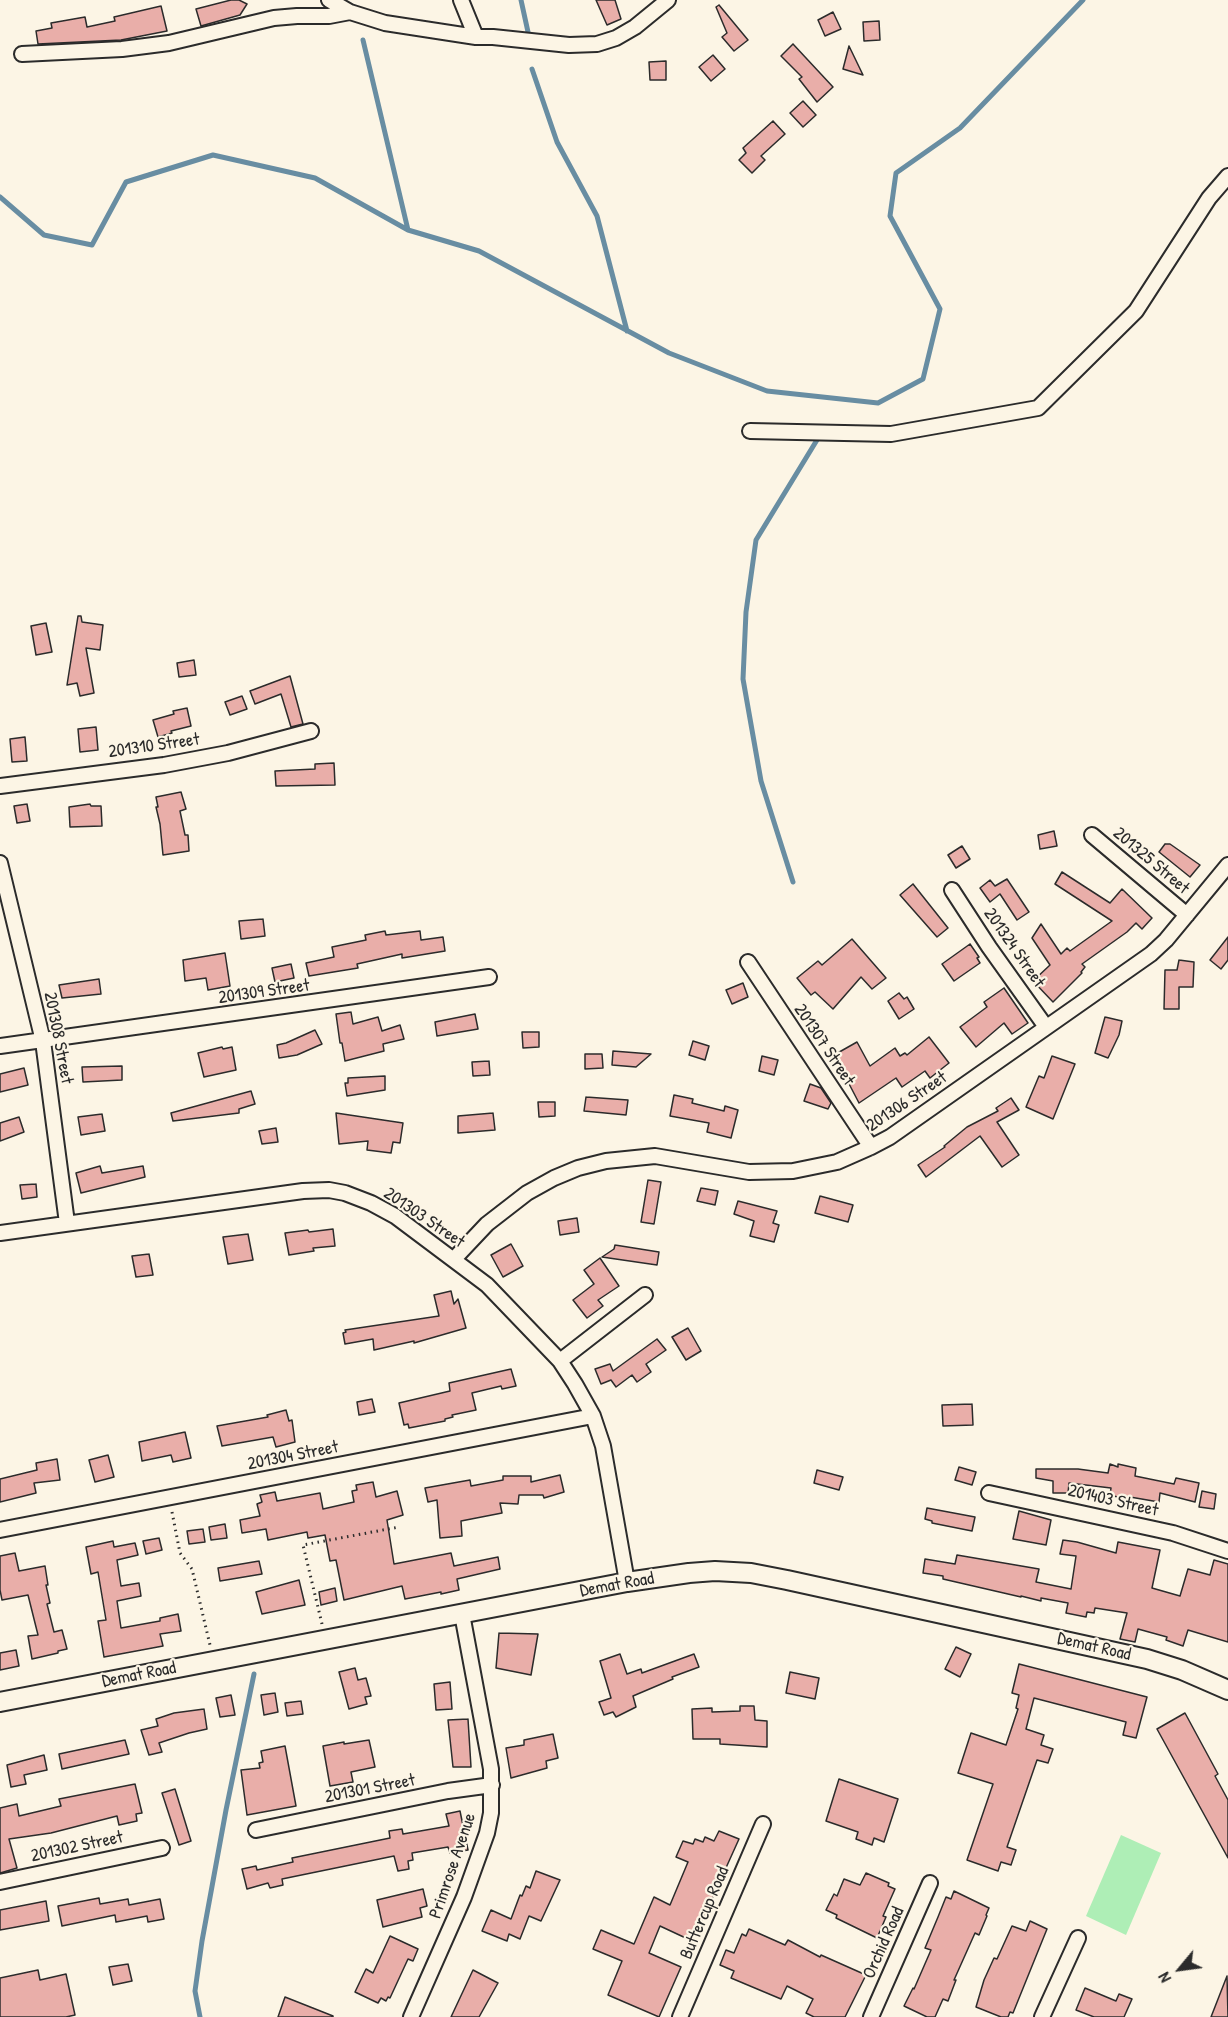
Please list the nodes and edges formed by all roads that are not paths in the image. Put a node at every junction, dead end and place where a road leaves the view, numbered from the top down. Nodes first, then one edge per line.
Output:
1 (329, 0) edge
2 (461, 0) edge
3 (668, 0) edge
4 (350, 12) junction
5 (476, 37) junction
6 (22, 54) dead end
7 (1228, 176) edge
8 (750, 431) dead end
9 (311, 731) dead end
10 (0, 786) edge
11 (1092, 835) dead end
12 (0, 863) edge
13 (1228, 865) edge
14 (952, 890) dead end
15 (1187, 915) junction
16 (748, 962) dead end
17 (489, 977) dead end
18 (1046, 1027) junction
19 (43, 1041) junction
20 (0, 1046) edge
21 (871, 1147) junction
22 (67, 1223) junction
23 (0, 1233) edge
24 (454, 1259) junction
25 (645, 1295) dead end
26 (560, 1360) junction
27 (593, 1416) junction
28 (989, 1493) dead end
29 (0, 1530) edge
30 (1228, 1551) edge
31 (627, 1582) junction
32 (462, 1614) junction
33 (1228, 1690) edge
34 (0, 1702) edge
35 (492, 1785) junction
36 (763, 1824) dead end
37 (256, 1830) dead end
38 (162, 1848) dead end
39 (0, 1882) edge
40 (930, 1883) dead end
41 (1078, 1938) dead end
42 (411, 2017) edge
43 (680, 2017) edge
44 (871, 2017) edge
45 (1042, 2017) edge

1 - 4 street
2 - 5 street
3 - 5 street
4 - 5 street
4 - 6 street
7 - 8 street
9 - 10 street, 201310 Street
11 - 15 street, 201325 Street
12 - 19 street, 201308 Street
13 - 15 street, 201306 Street
14 - 18 street, 201324 Street
15 - 18 street, 201306 Street
16 - 21 street, 201307 Street
17 - 19 street, 201309 Street
18 - 21 street, 201306 Street
19 - 20 street, 201309 Street
19 - 22 street, 201308 Street
21 - 24 street, 201306 Street
22 - 23 street, 201303 Street
22 - 24 street, 201303 Street
24 - 26 street, 201303 Street
25 - 26 street
26 - 27 street, 201303 Street
27 - 29 street, 201304 Street
27 - 31 street, 201303 Street
28 - 30 street, 201403 Street
31 - 32 street, Demat Road
31 - 33 street, Demat Road
32 - 34 street, Demat Road
32 - 35 street, Primrose Avenue
35 - 37 street, 201301 Street
35 - 42 street, Primrose Avenue
36 - 43 street, Buttercup Road
38 - 39 street, 201302 Street
40 - 44 street, Orchid Road
41 - 45 street

